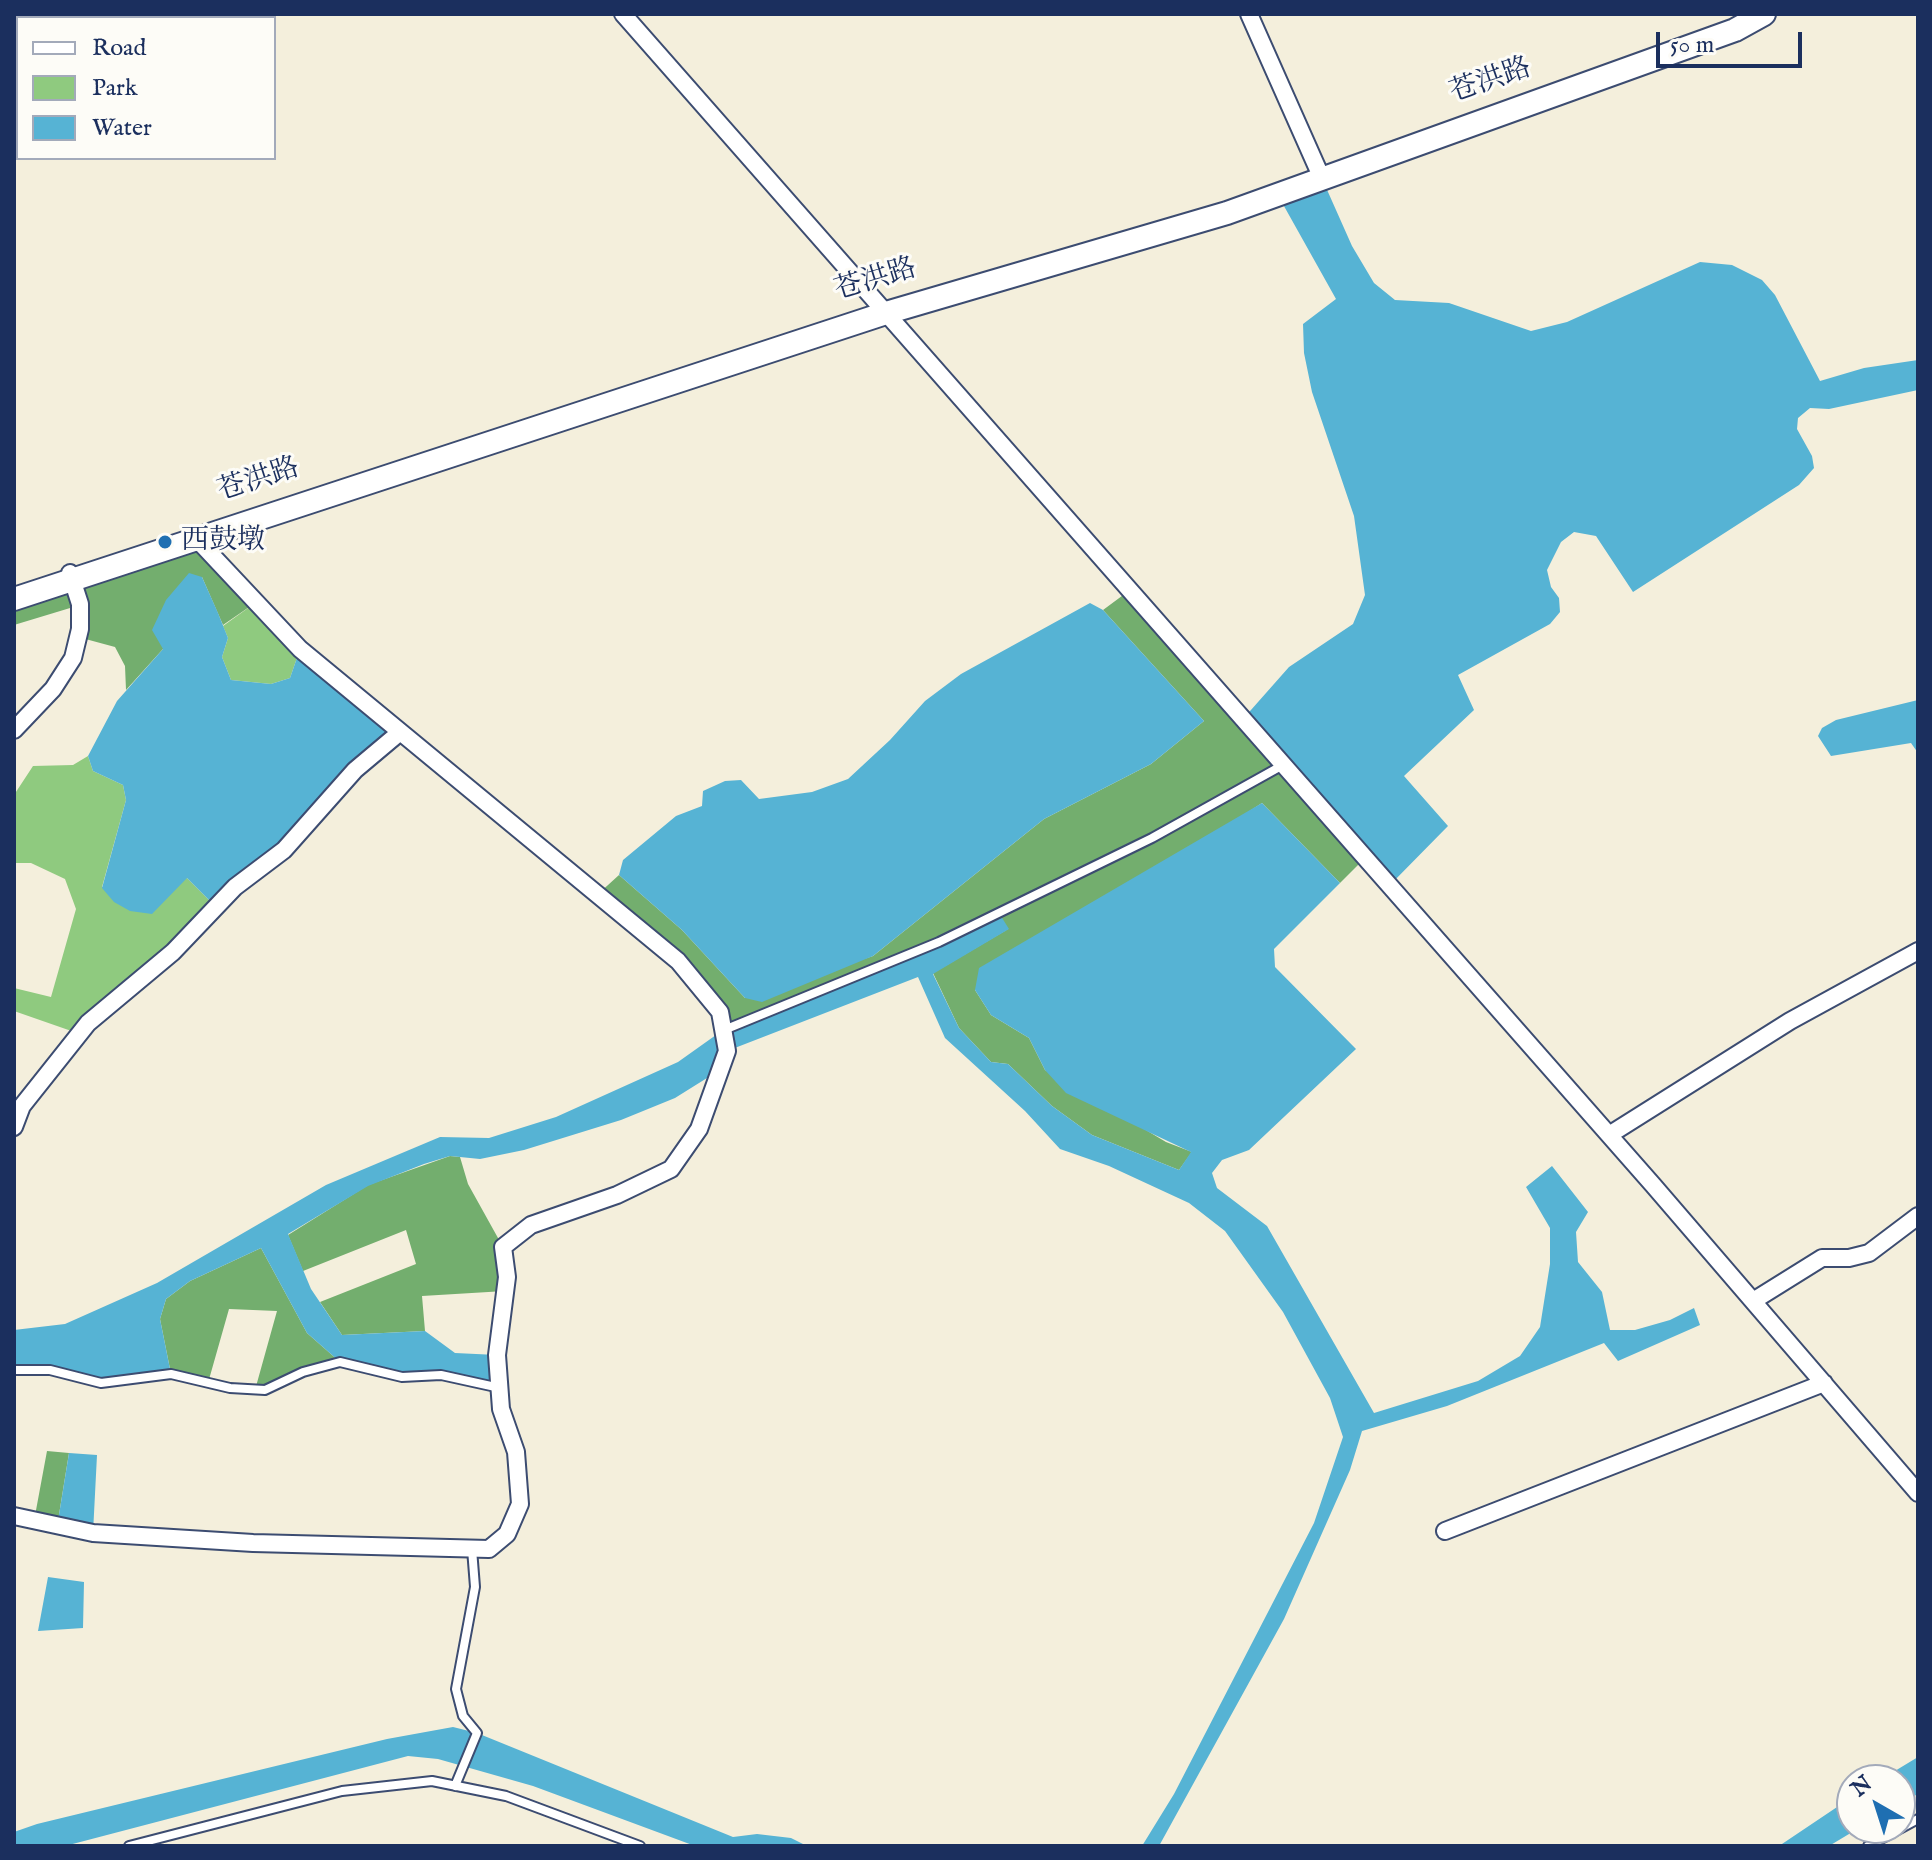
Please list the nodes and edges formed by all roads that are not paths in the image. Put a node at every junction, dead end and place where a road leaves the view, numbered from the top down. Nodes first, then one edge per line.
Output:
1 (623, 14) edge
2 (1249, 14) edge
3 (1750, 14) edge
4 (1764, 14) edge
5 (1320, 174) junction
6 (884, 311) junction
7 (194, 537) junction
8 (71, 576) junction
9 (14, 592) edge
10 (14, 599) edge
11 (14, 730) edge
12 (399, 733) junction
13 (1283, 765) junction
14 (1918, 951) edge
15 (723, 1030) junction
16 (14, 1127) edge
17 (1609, 1135) junction
18 (1918, 1216) edge
19 (1753, 1301) junction
20 (14, 1370) edge
21 (1824, 1383) junction
22 (500, 1388) junction
23 (1918, 1493) edge
24 (14, 1516) edge
25 (1445, 1531) dead end
26 (472, 1549) junction
27 (455, 1786) junction
28 (1918, 1819) edge
29 (129, 1846) edge
30 (640, 1846) edge
31 (1868, 1846) edge

1 - 6 street
2 - 5 street
3 - 5 main road, 苍洪路
4 - 6 main road
5 - 6 main road, 苍洪路
6 - 7 main road, 苍洪路
6 - 13 street
7 - 8 main road, 苍洪路
7 - 12 street
8 - 9 main road, 苍洪路
8 - 10 main road
8 - 11 street
12 - 15 street
12 - 16 street
13 - 15 lane
13 - 17 street
14 - 17 street
15 - 22 street
17 - 19 street
18 - 19 street
19 - 21 street
20 - 22 lane
21 - 23 street
21 - 25 street
22 - 26 street
24 - 26 street
26 - 27 lane
27 - 29 lane
27 - 30 lane
28 - 31 lane

